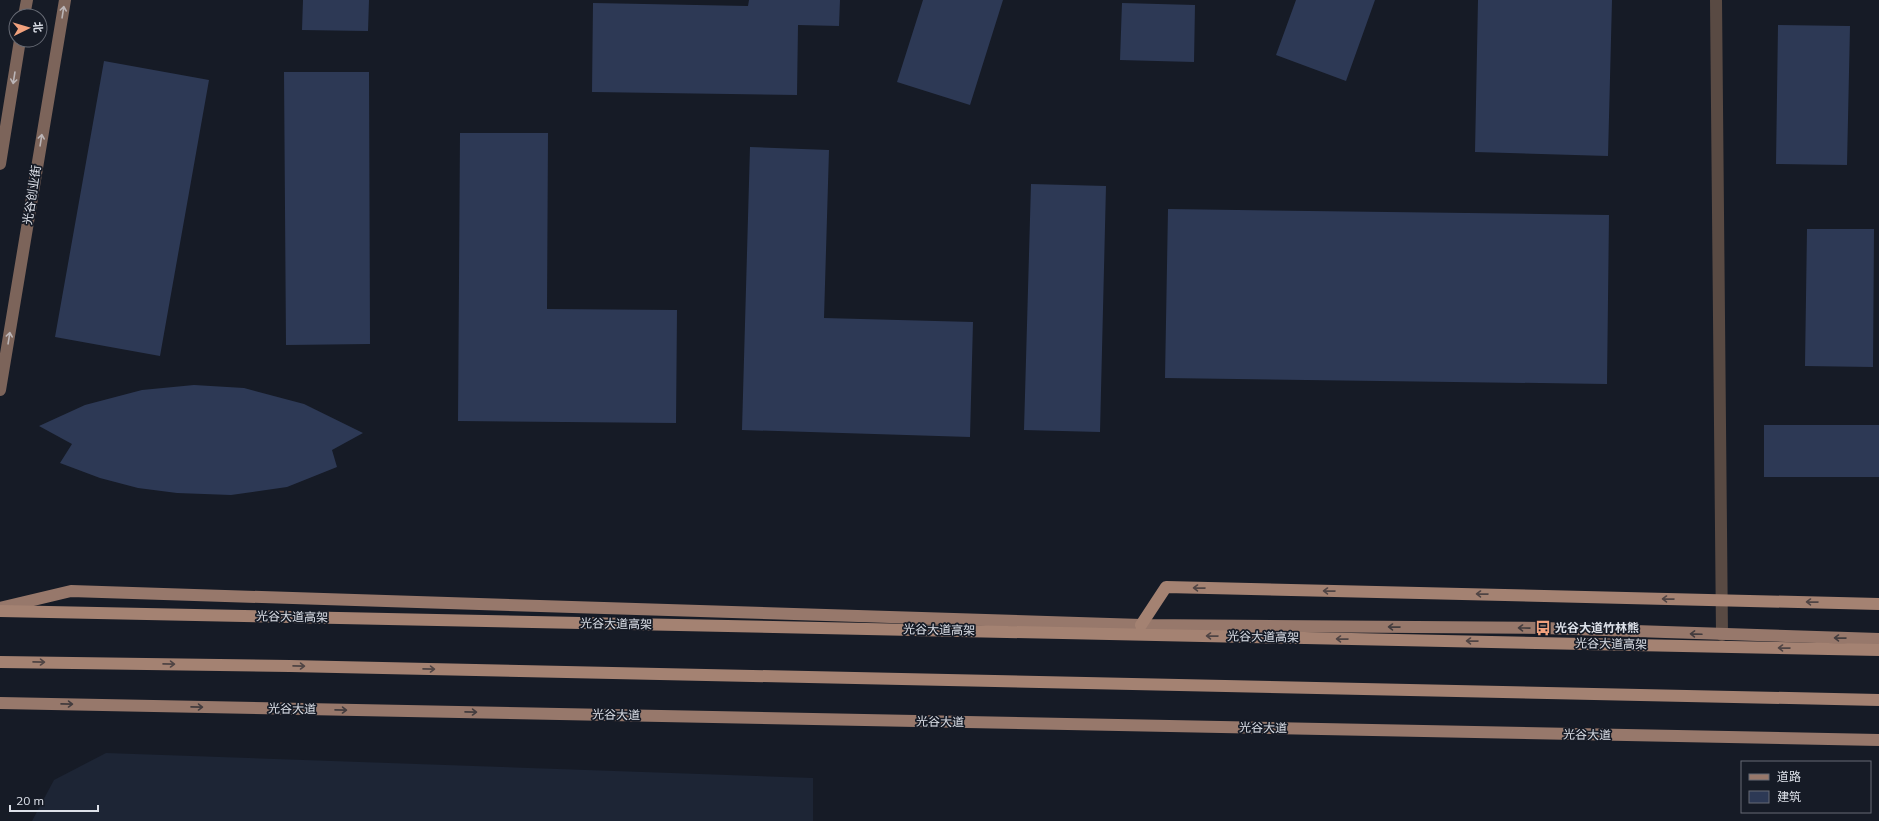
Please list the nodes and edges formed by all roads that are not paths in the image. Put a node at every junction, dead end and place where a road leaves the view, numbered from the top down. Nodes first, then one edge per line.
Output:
1 (65, 0) edge
2 (1716, 0) edge
3 (19, 48) edge
4 (0, 164) edge
5 (0, 390) edge
6 (0, 604) edge
7 (1879, 604) edge
8 (0, 608) edge
9 (0, 611) edge
10 (60, 612) junction
11 (1141, 625) junction
12 (1722, 635) junction
13 (1879, 639) edge
14 (1879, 650) edge
15 (0, 662) edge
16 (1879, 700) edge
17 (0, 703) edge
18 (1879, 740) edge

5 -> 1 main road, 光谷创业街
2 - 12 street
3 -> 4 main road
6 - 10 highway
7 -> 11 highway
8 - 11 main road
9 - 10 highway, 光谷大道高架
14 -> 10 highway, 光谷大道高架
12 -> 11 main road
13 -> 12 main road
15 -> 16 highway
17 -> 18 main road, 光谷大道

